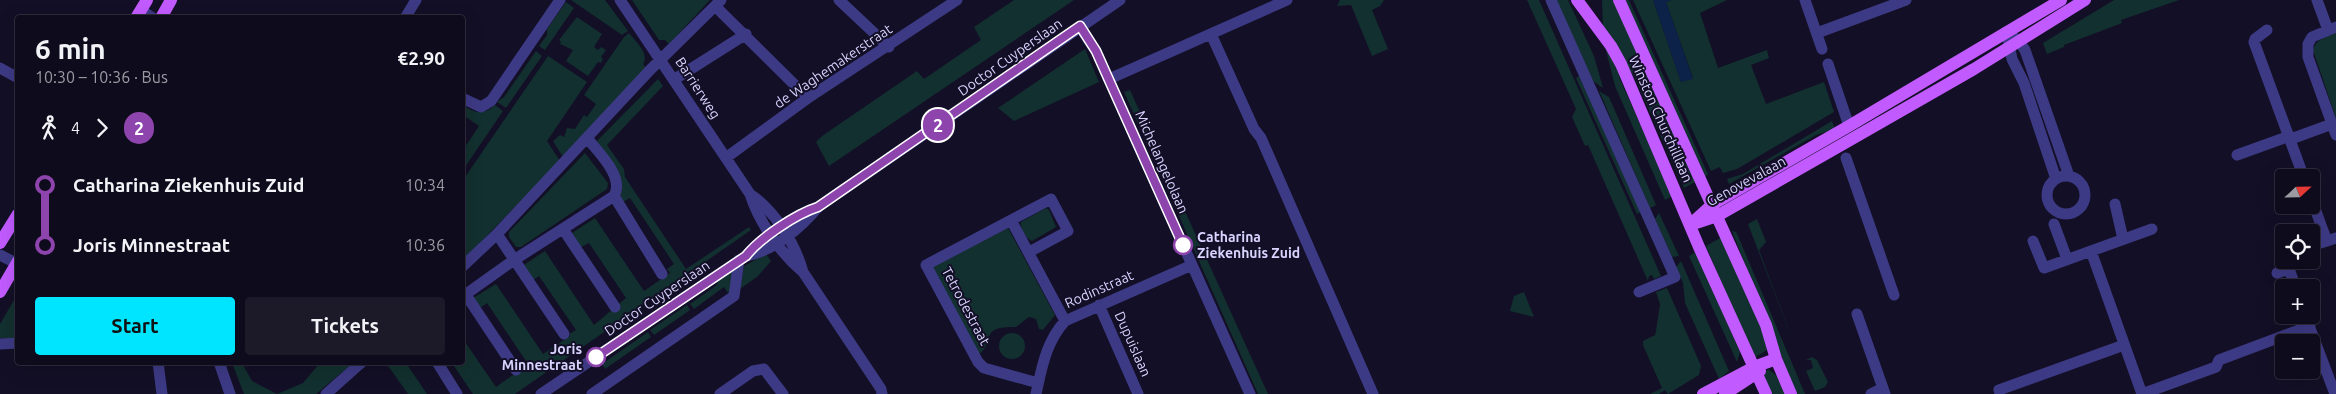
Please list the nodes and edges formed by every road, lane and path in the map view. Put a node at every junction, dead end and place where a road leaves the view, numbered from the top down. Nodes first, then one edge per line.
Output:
1 (171, 0) edge
2 (416, 0) edge
3 (560, 0) edge
4 (620, 0) edge
5 (839, 0) edge
6 (957, 0) edge
7 (1120, 0) edge
8 (1287, 0) edge
9 (1551, 0) edge
10 (1577, 0) edge
11 (1619, 0) edge
12 (1805, 0) edge
13 (1906, 0) edge
14 (2061, 0) edge
15 (2084, 0) edge
16 (2317, 0) edge
17 (718, 3) edge
18 (162, 15) edge
19 (407, 15) edge
20 (1080, 26) junction
21 (2332, 28) edge
22 (2267, 30) dead end
23 (2006, 32) junction
24 (1817, 33) junction
25 (746, 34) junction
26 (1212, 34) junction
27 (889, 47) junction
28 (1822, 49) dead end
29 (2016, 49) junction
30 (661, 60) junction
31 (1828, 64) dead end
32 (0, 68) edge
33 (15, 76) edge
34 (675, 79) junction
35 (1109, 79) junction
36 (808, 98) junction
37 (465, 99) edge
38 (1850, 126) junction
39 (2334, 130) edge
40 (587, 138) junction
41 (2290, 138) junction
42 (2237, 155) dead end
43 (727, 157) junction
44 (1846, 158) dead end
45 (2301, 169) edge
46 (2069, 176) junction
47 (2056, 179) junction
48 (614, 196) junction
49 (2116, 204) dead end
50 (1714, 210) junction
51 (2317, 214) edge
52 (15, 219) edge
53 (1011, 220) junction
54 (2054, 224) dead end
55 (1690, 225) junction
56 (2322, 228) joint
57 (563, 229) junction
58 (2152, 229) dead end
59 (497, 234) junction
60 (779, 235) junction
61 (2123, 239) junction
62 (2331, 239) edge
63 (2033, 241) dead end
64 (0, 243) edge
65 (2091, 251) junction
66 (1029, 252) junction
67 (0, 256) edge
68 (743, 258) junction
69 (2067, 259) junction
70 (514, 260) junction
71 (15, 262) edge
72 (465, 264) edge
73 (1192, 265) junction
74 (15, 266) edge
75 (2281, 269) edge
76 (2277, 273) dead end
77 (662, 274) dead end
78 (0, 292) edge
79 (1638, 292) dead end
80 (465, 295) edge
81 (1895, 295) dead end
82 (465, 297) edge
83 (1099, 305) junction
84 (615, 307) dead end
85 (1857, 314) dead end
86 (1065, 321) junction
87 (2301, 324) edge
88 (2309, 324) edge
89 (564, 334) dead end
90 (15, 343) edge
91 (0, 344) edge
92 (2124, 345) junction
93 (1776, 359) junction
94 (158, 365) edge
95 (220, 365) edge
96 (359, 365) edge
97 (439, 365) edge
98 (516, 370) dead end
99 (1755, 370) junction
100 (2331, 371) edge
101 (1037, 389) edge
102 (556, 390) edge
103 (1884, 391) edge
104 (162, 394) edge
105 (230, 394) edge
106 (326, 394) edge
107 (457, 394) edge
108 (541, 394) edge
109 (592, 394) edge
110 (720, 394) edge
111 (783, 394) edge
112 (882, 394) edge
113 (1138, 394) edge
114 (1250, 394) edge
115 (1373, 394) edge
116 (1703, 394) edge
117 (1725, 394) edge
118 (1766, 394) edge
119 (1791, 394) edge
120 (1871, 394) edge
121 (2000, 394) edge
122 (2142, 394) edge
123 (2334, 394) edge

1 - 18 main road
2 - 19 street
3 - 37 street
4 - 30 street, Barrierweg
5 - 27 street
6 - 27 street, de Waghemakerstraat
7 - 20 street, Doctor Cuyperslaan
8 - 26 street
9 - 79 street
10 - 55 main road, Winston Churchilllaan
11 - 50 main road, Winston Churchilllaan
12 - 24 street
13 - 24 street
14 - 23 main road, Genovevalaan
15 - 29 main road, Genovevalaan
16 - 21 street
17 - 25 street
17 - 30 street
20 - 35 street, Michelangelolaan
20 - 60 street, Doctor Cuyperslaan
21 - 39 street
22 - 41 street
23 - 29 street
23 - 38 main road, Genovevalaan
24 - 28 street
25 - 34 street
25 - 36 street
26 - 35 street
26 - 115 street
27 - 36 street, de Waghemakerstraat
29 - 46 street
29 - 47 street
29 - 50 main road, Genovevalaan
30 - 34 street, Barrierweg
30 - 40 street
31 - 38 street
32 - 33 street
34 - 43 street, Barrierweg
35 - 73 street, Michelangelolaan
36 - 43 street, de Waghemakerstraat
38 - 50 main road, Genovevalaan
39 - 41 street
40 - 48 street
40 - 59 street
41 - 42 street
41 - 45 street
43 - 60 street, Barrierweg
44 - 81 street
46 - 47 street
46 - 47 street
48 - 57 street
48 - 77 street
49 - 61 street
50 - 55 main road, Genovevalaan
50 - 93 main road, Winston Churchilllaan
51 - 56 street
52 - 64 main road
53 - 66 street
53 - 66 street, Tetrodestraat
53 - 101 street, Tetrodestraat
54 - 69 street
55 - 99 main road, Winston Churchilllaan
56 - 62 street
57 - 70 street
57 - 84 street
58 - 61 street
59 - 70 street
59 - 72 street
60 - 68 street, Doctor Cuyperslaan
60 - 112 street
61 - 65 street
63 - 69 street
65 - 69 street
65 - 92 street
66 - 86 street
67 - 71 street
68 - 102 street, Doctor Cuyperslaan
68 - 109 street
70 - 80 street
70 - 89 street
73 - 83 street, Rodinstraat
73 - 114 street, Michelangelolaan
74 - 78 main road
75 - 76 street
82 - 98 street
83 - 86 street, Rodinstraat
83 - 113 street, Dupuislaan
85 - 103 street
86 - 101 street, Rodinstraat
87 - 122 street
88 - 100 street
90 - 91 street
92 - 121 street
92 - 122 street
93 - 99 main road
93 - 119 main road, Winston Churchilllaan
94 - 104 street
95 - 105 street
96 - 106 street
97 - 107 street
99 - 116 main road
99 - 117 main road
99 - 118 main road, Winston Churchilllaan
100 - 123 street
102 - 108 street, Doctor Cuyperslaan
103 - 120 street
110 - 111 street

